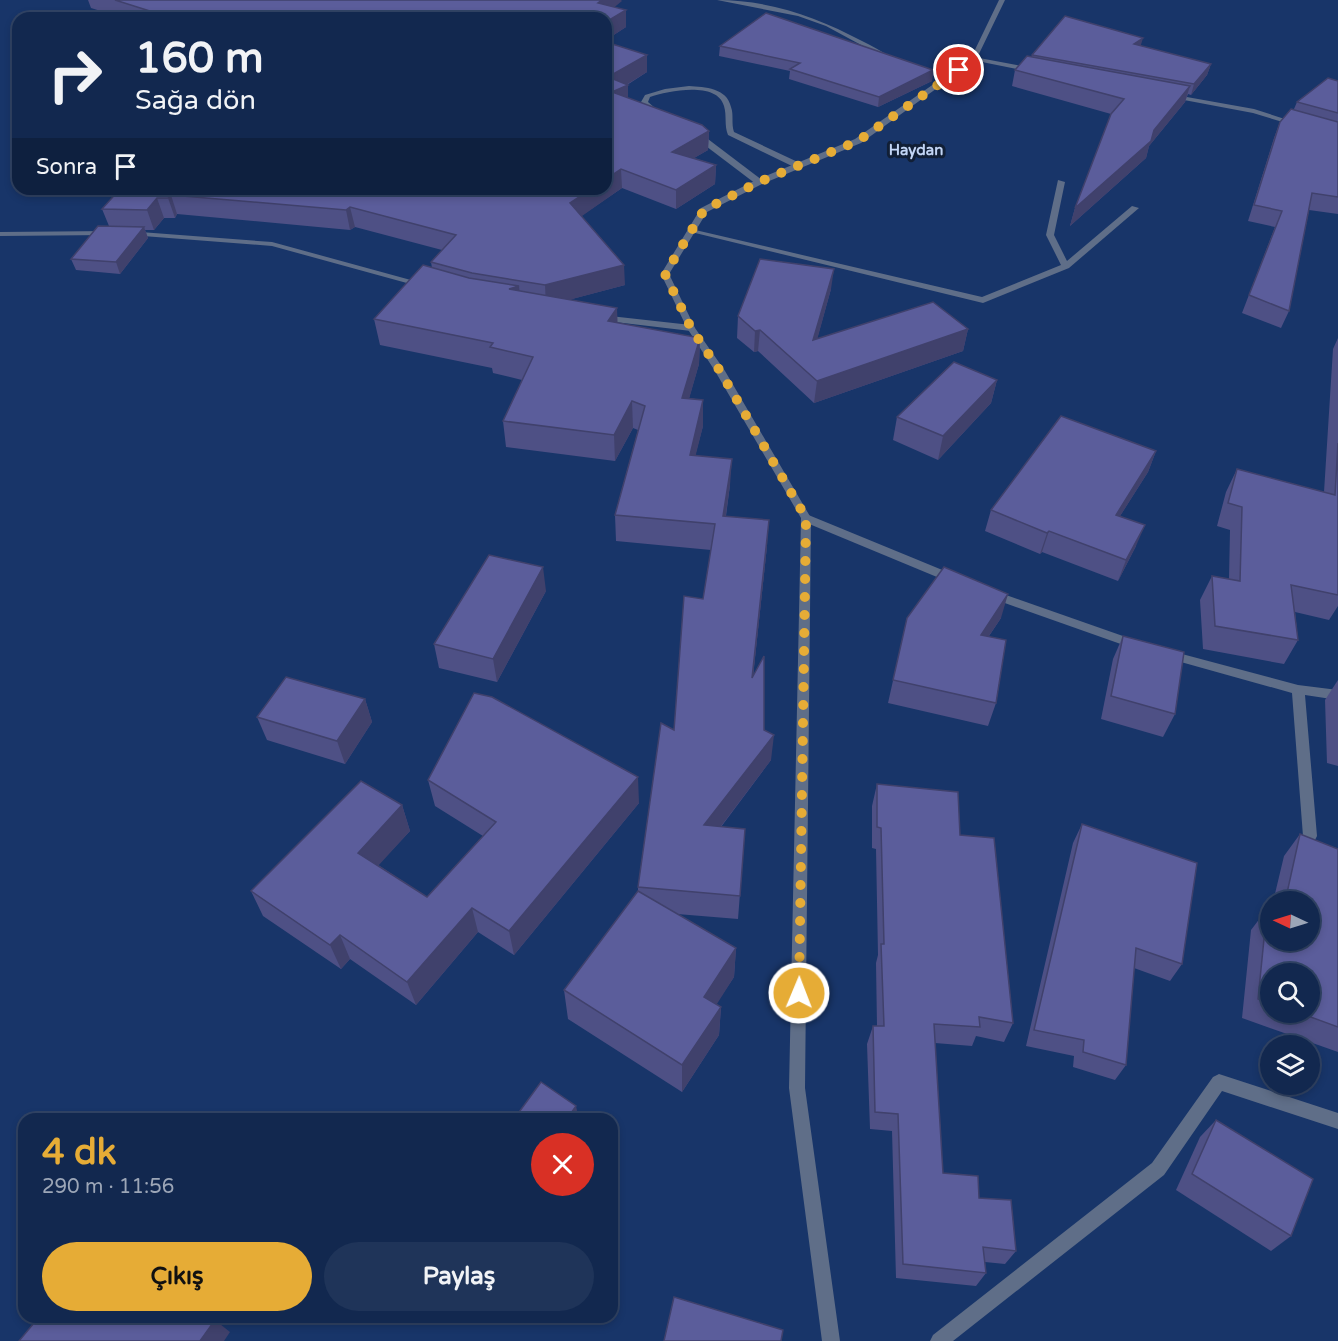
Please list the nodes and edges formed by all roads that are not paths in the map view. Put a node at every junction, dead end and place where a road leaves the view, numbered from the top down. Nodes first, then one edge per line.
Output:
1 (720, 0) edge
2 (1002, 0) edge
3 (974, 59) junction
4 (894, 60) edge
5 (1043, 72) edge
6 (1160, 94) edge
7 (663, 118) edge
8 (1306, 126) edge
9 (686, 129) edge
10 (799, 166) junction
11 (759, 182) junction
12 (1061, 182) dead end
13 (1135, 208) dead end
14 (691, 231) junction
15 (0, 234) edge
16 (1066, 266) junction
17 (440, 289) edge
18 (592, 317) edge
19 (691, 328) junction
20 (806, 518) junction
21 (1298, 690) junction
22 (1338, 695) edge
23 (1310, 836) edge
24 (1338, 1121) edge
25 (831, 1341) edge
26 (939, 1341) edge

1 - 4 street
2 - 3 street
3 - 5 street
3 - 10 street
6 - 8 street
7 - 10 street
9 - 11 street
10 - 11 street
11 - 14 street
12 - 16 street
13 - 16 street
14 - 16 street
14 - 19 street
15 - 17 street
18 - 19 street
19 - 20 street
20 - 21 street
20 - 25 street
21 - 22 street
21 - 23 street
24 - 26 street

